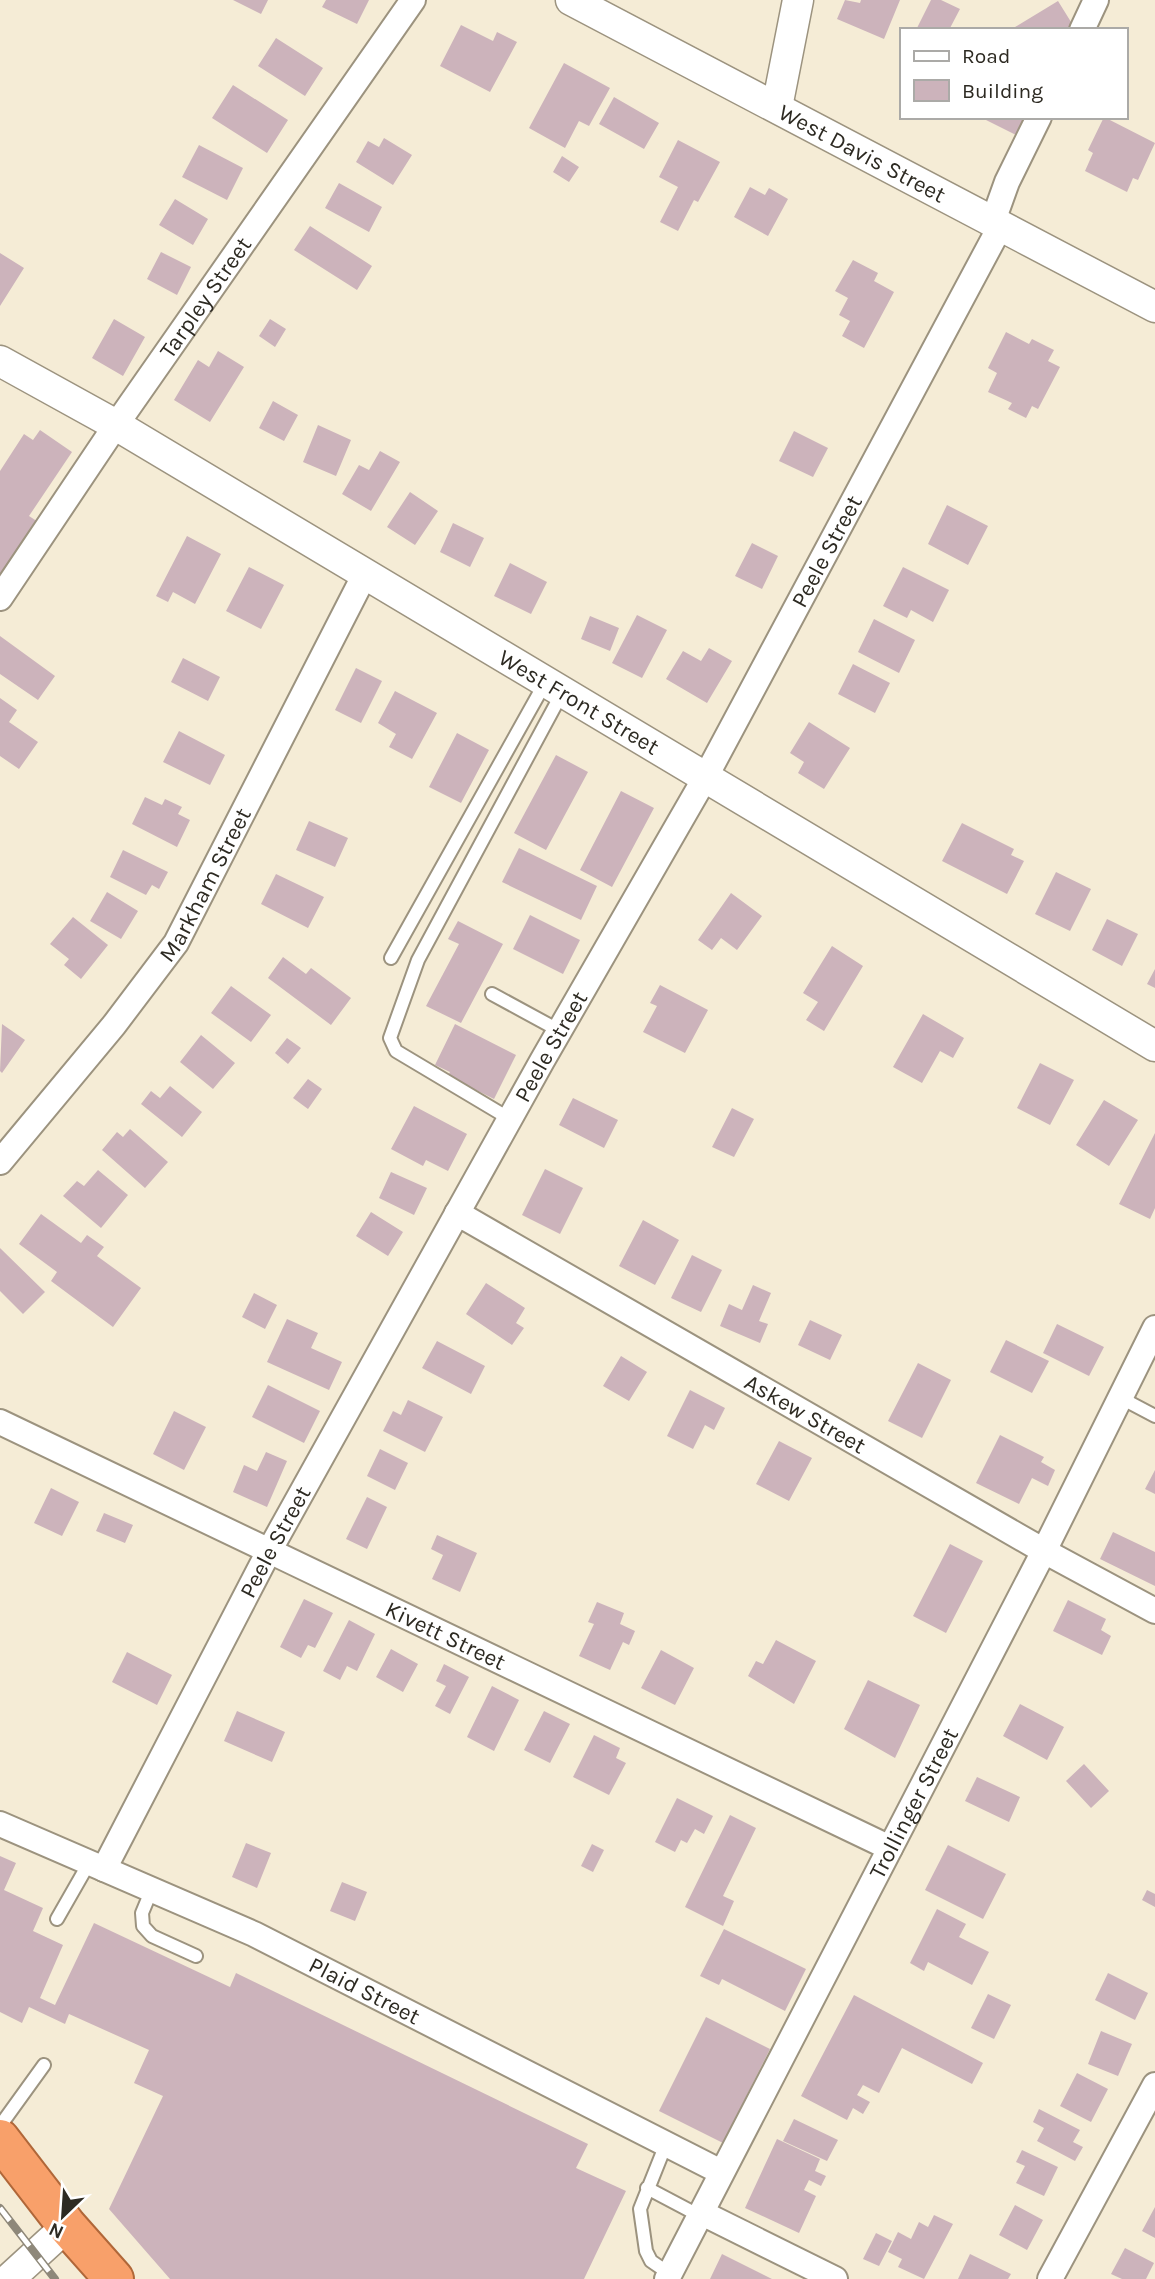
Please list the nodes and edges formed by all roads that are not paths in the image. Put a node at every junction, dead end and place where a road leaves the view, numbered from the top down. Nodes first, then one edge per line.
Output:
1 (413, 0) edge
2 (571, 0) edge
3 (798, 0) edge
4 (1096, 0) edge
5 (1083, 28) edge
6 (777, 107) junction
7 (1038, 119) edge
8 (997, 223) junction
9 (1155, 307) edge
10 (0, 360) edge
11 (116, 425) junction
12 (364, 576) junction
13 (0, 598) edge
14 (554, 688) junction
15 (705, 778) junction
16 (391, 958) dead end
17 (492, 994) dead end
18 (560, 1031) junction
19 (1155, 1046) edge
20 (510, 1119) junction
21 (0, 1162) edge
22 (457, 1213) junction
23 (1155, 1328) edge
24 (1119, 1397) junction
25 (1155, 1416) edge
26 (0, 1422) edge
27 (1044, 1551) junction
28 (268, 1553) junction
29 (1155, 1611) edge
30 (0, 1824) edge
31 (890, 1848) junction
32 (97, 1866) junction
33 (152, 1889) junction
34 (57, 1919) dead end
35 (196, 1956) dead end
36 (44, 2065) dead end
37 (1155, 2085) edge
38 (0, 2126) edge
39 (0, 2139) edge
40 (666, 2144) junction
41 (721, 2172) junction
42 (646, 2188) junction
43 (701, 2214) junction
44 (67, 2226) junction
45 (668, 2276) edge
46 (9, 2279) edge
47 (114, 2279) edge
48 (835, 2279) edge
49 (1050, 2279) edge

1 - 11 street, Tarpley Street
2 - 6 street, West Davis Street
3 - 6 street
4 - 5 street
6 - 8 street, West Davis Street
7 - 8 street, Peele Street
8 - 9 street, West Davis Street
8 - 15 street, Peele Street
10 - 11 street, West Front Street
11 - 12 street, West Front Street
11 - 13 street, Tarpley Street
12 - 14 street, West Front Street
12 - 21 street, Markham Street
14 - 15 street, West Front Street
14 - 16 lane
14 - 20 lane
15 - 18 street, Peele Street
15 - 19 street, West Front Street
17 - 18 lane
18 - 20 street, Peele Street
20 - 22 street, Peele Street
22 - 27 street, Askew Street
22 - 28 street, Peele Street
23 - 24 street, Trollinger Street
24 - 25 lane
24 - 27 street, Trollinger Street
26 - 28 street, Kivett Street
27 - 29 street, Askew Street
27 - 31 street, Trollinger Street
28 - 31 street, Kivett Street
28 - 32 street, Peele Street
30 - 32 street, Plaid Street
31 - 41 street, Trollinger Street
32 - 33 street, Plaid Street
32 - 34 lane
33 - 35 lane
33 - 40 street, Plaid Street
36 - 38 lane
37 - 49 street
39 - 44 highway
40 - 41 street, Plaid Street
40 - 42 lane
41 - 43 street, Trollinger Street
42 - 43 lane
42 - 45 lane
43 - 45 street, Trollinger Street
43 - 48 street
44 - 46 street
44 - 47 highway

